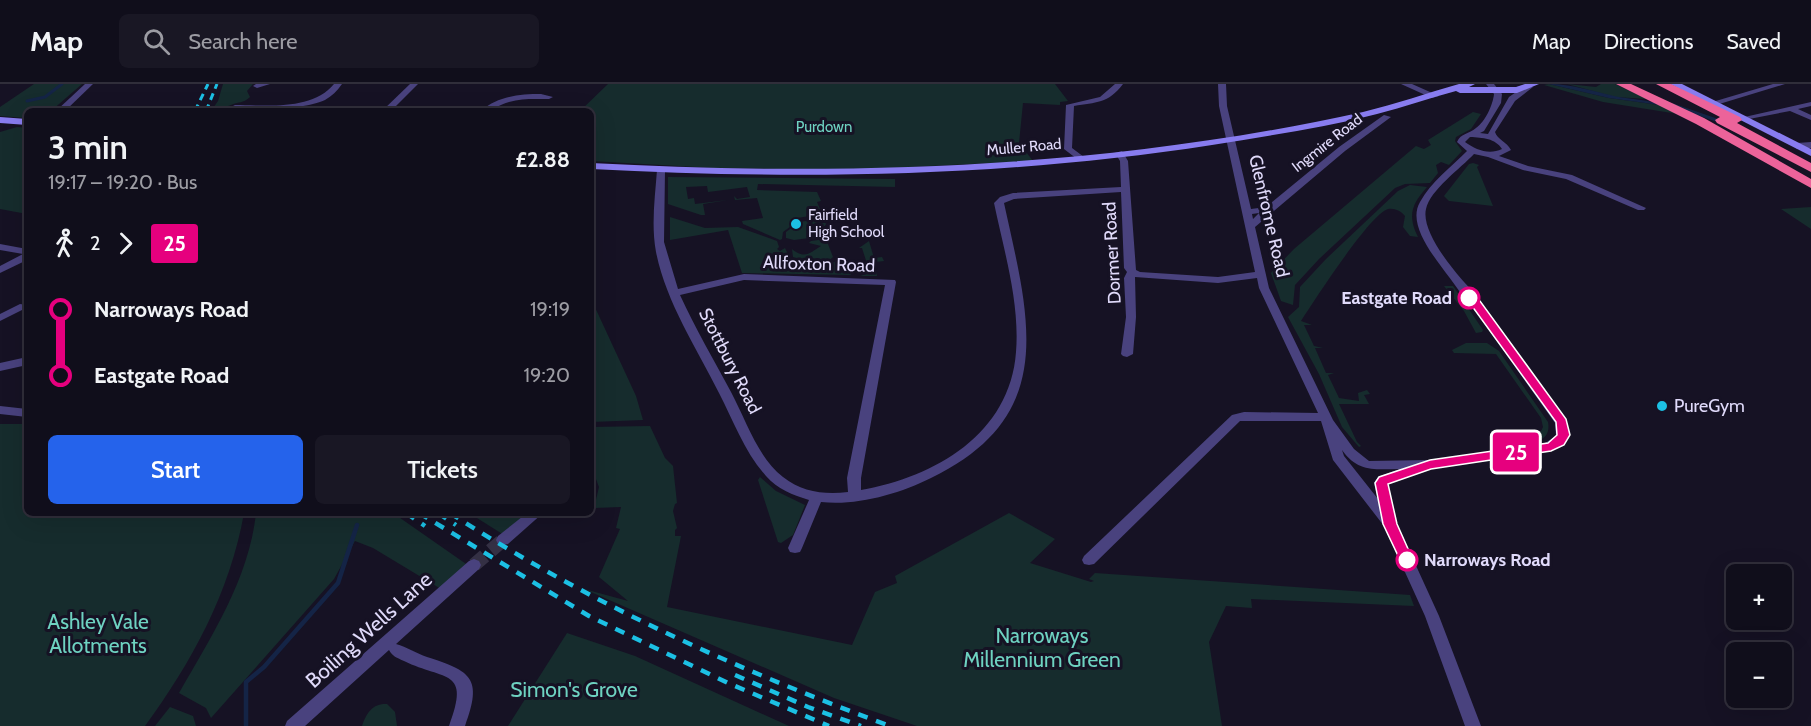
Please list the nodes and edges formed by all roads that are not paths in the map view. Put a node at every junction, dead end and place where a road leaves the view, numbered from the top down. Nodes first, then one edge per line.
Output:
1 (89, 84) edge
2 (266, 84) edge
3 (338, 84) edge
4 (414, 84) edge
5 (1119, 84) edge
6 (1213, 84) edge
7 (1222, 84) edge
8 (1405, 84) edge
9 (1622, 84) edge
10 (1635, 84) edge
11 (1781, 84) edge
12 (1532, 85) edge
13 (1674, 85) edge
14 (257, 86) dead end
15 (1492, 86) edge
16 (1470, 87) edge
17 (1648, 90) edge
18 (1434, 96) junction
19 (549, 97) dead end
20 (1497, 103) junction
21 (1713, 103) junction
22 (1811, 104) edge
23 (242, 105) dead end
24 (63, 108) edge
25 (389, 108) edge
26 (490, 108) edge
27 (1790, 108) junction
28 (1387, 117) dead end
29 (1744, 118) junction
30 (1811, 118) edge
31 (0, 120) edge
32 (24, 122) edge
33 (1470, 135) junction
34 (1231, 138) junction
35 (1493, 138) junction
36 (1811, 145) edge
37 (1797, 146) junction
38 (1473, 150) junction
39 (1505, 152) junction
40 (1119, 153) junction
41 (1811, 153) edge
42 (1489, 154) junction
43 (1080, 157) junction
44 (1811, 159) edge
45 (594, 166) edge
46 (1811, 168) edge
47 (661, 170) junction
48 (1545, 172) junction
49 (1811, 175) edge
50 (1811, 184) edge
51 (1125, 189) junction
52 (1641, 208) dead end
53 (1269, 209) junction
54 (1247, 212) junction
55 (1250, 227) junction
56 (0, 247) edge
57 (24, 253) edge
58 (24, 256) edge
59 (0, 270) edge
60 (1132, 272) junction
61 (1260, 274) junction
62 (675, 293) junction
63 (24, 308) edge
64 (0, 318) edge
65 (1127, 354) dead end
66 (24, 362) edge
67 (0, 368) edge
68 (0, 410) edge
69 (24, 413) edge
70 (1326, 417) junction
71 (1367, 464) junction
72 (1430, 464) junction
73 (1353, 476) junction
74 (1382, 482) junction
75 (817, 497) junction
76 (855, 497) junction
77 (532, 516) edge
78 (1390, 524) junction
79 (503, 540) tunnel mouth
80 (795, 548) dead end
81 (1089, 560) dead end
82 (474, 565) tunnel mouth
83 (396, 650) dead end
84 (293, 726) edge
85 (457, 726) edge
86 (1473, 726) edge

1 - 24 street
2 - 14 street
3 - 23 street
4 - 25 street
5 - 43 street
6 - 7 street
7 - 34 street, Glenfrome Road
8 - 18 street
9 - 17 highway
10 - 49 highway
11 - 21 street
12 - 15 main road, Muller Road
12 - 35 street
13 - 21 main road
13 - 44 highway
15 - 16 main road, Muller Road
15 - 20 street
16 - 18 main road, Muller Road
16 - 20 street
17 - 46 highway
17 - 50 highway
18 - 34 main road, Muller Road
19 - 26 street
20 - 33 street
21 - 29 main road
22 - 27 street
27 - 29 street
27 - 30 street
28 - 53 street, Ingmire Road
29 - 37 main road
31 - 32 main road
33 - 35 street
33 - 38 street
34 - 40 main road, Muller Road
34 - 54 street, Glenfrome Road
35 - 39 street
36 - 37 street
37 - 41 main road
38 - 42 street
38 - 72 street
39 - 42 street
39 - 48 street
40 - 43 main road, Muller Road
40 - 51 street, Dormer Road
42 - 48 street
43 - 47 main road, Muller Road
45 - 47 main road, Muller Road
47 - 62 street, Stottbury Road
48 - 52 street
51 - 60 street, Dormer Road
51 - 76 street, Stottbury Road
53 - 54 street
53 - 55 street, Ingmire Road
54 - 55 street, Glenfrome Road
55 - 61 street, Glenfrome Road
56 - 57 street
58 - 59 street
60 - 61 street
60 - 65 street, Dormer Road
61 - 70 street, Glenfrome Road
62 - 75 street, Stottbury Road
62 - 76 street, Allfoxton Road
63 - 64 street
66 - 67 street
68 - 69 street
70 - 71 street, Glenfrome Road
70 - 73 street, Glenfrome Road
70 - 81 street
71 - 72 street
71 - 73 street
71 - 74 street, Glenfrome Road
72 - 74 street
73 - 74 street
73 - 78 street, Glenfrome Road
74 - 78 street, Glenfrome Road
75 - 76 street, Stottbury Road
75 - 80 street
77 - 79 street
78 - 86 street, Glenfrome Road
82 - 84 street, Boiling Wells Lane
83 - 85 street

